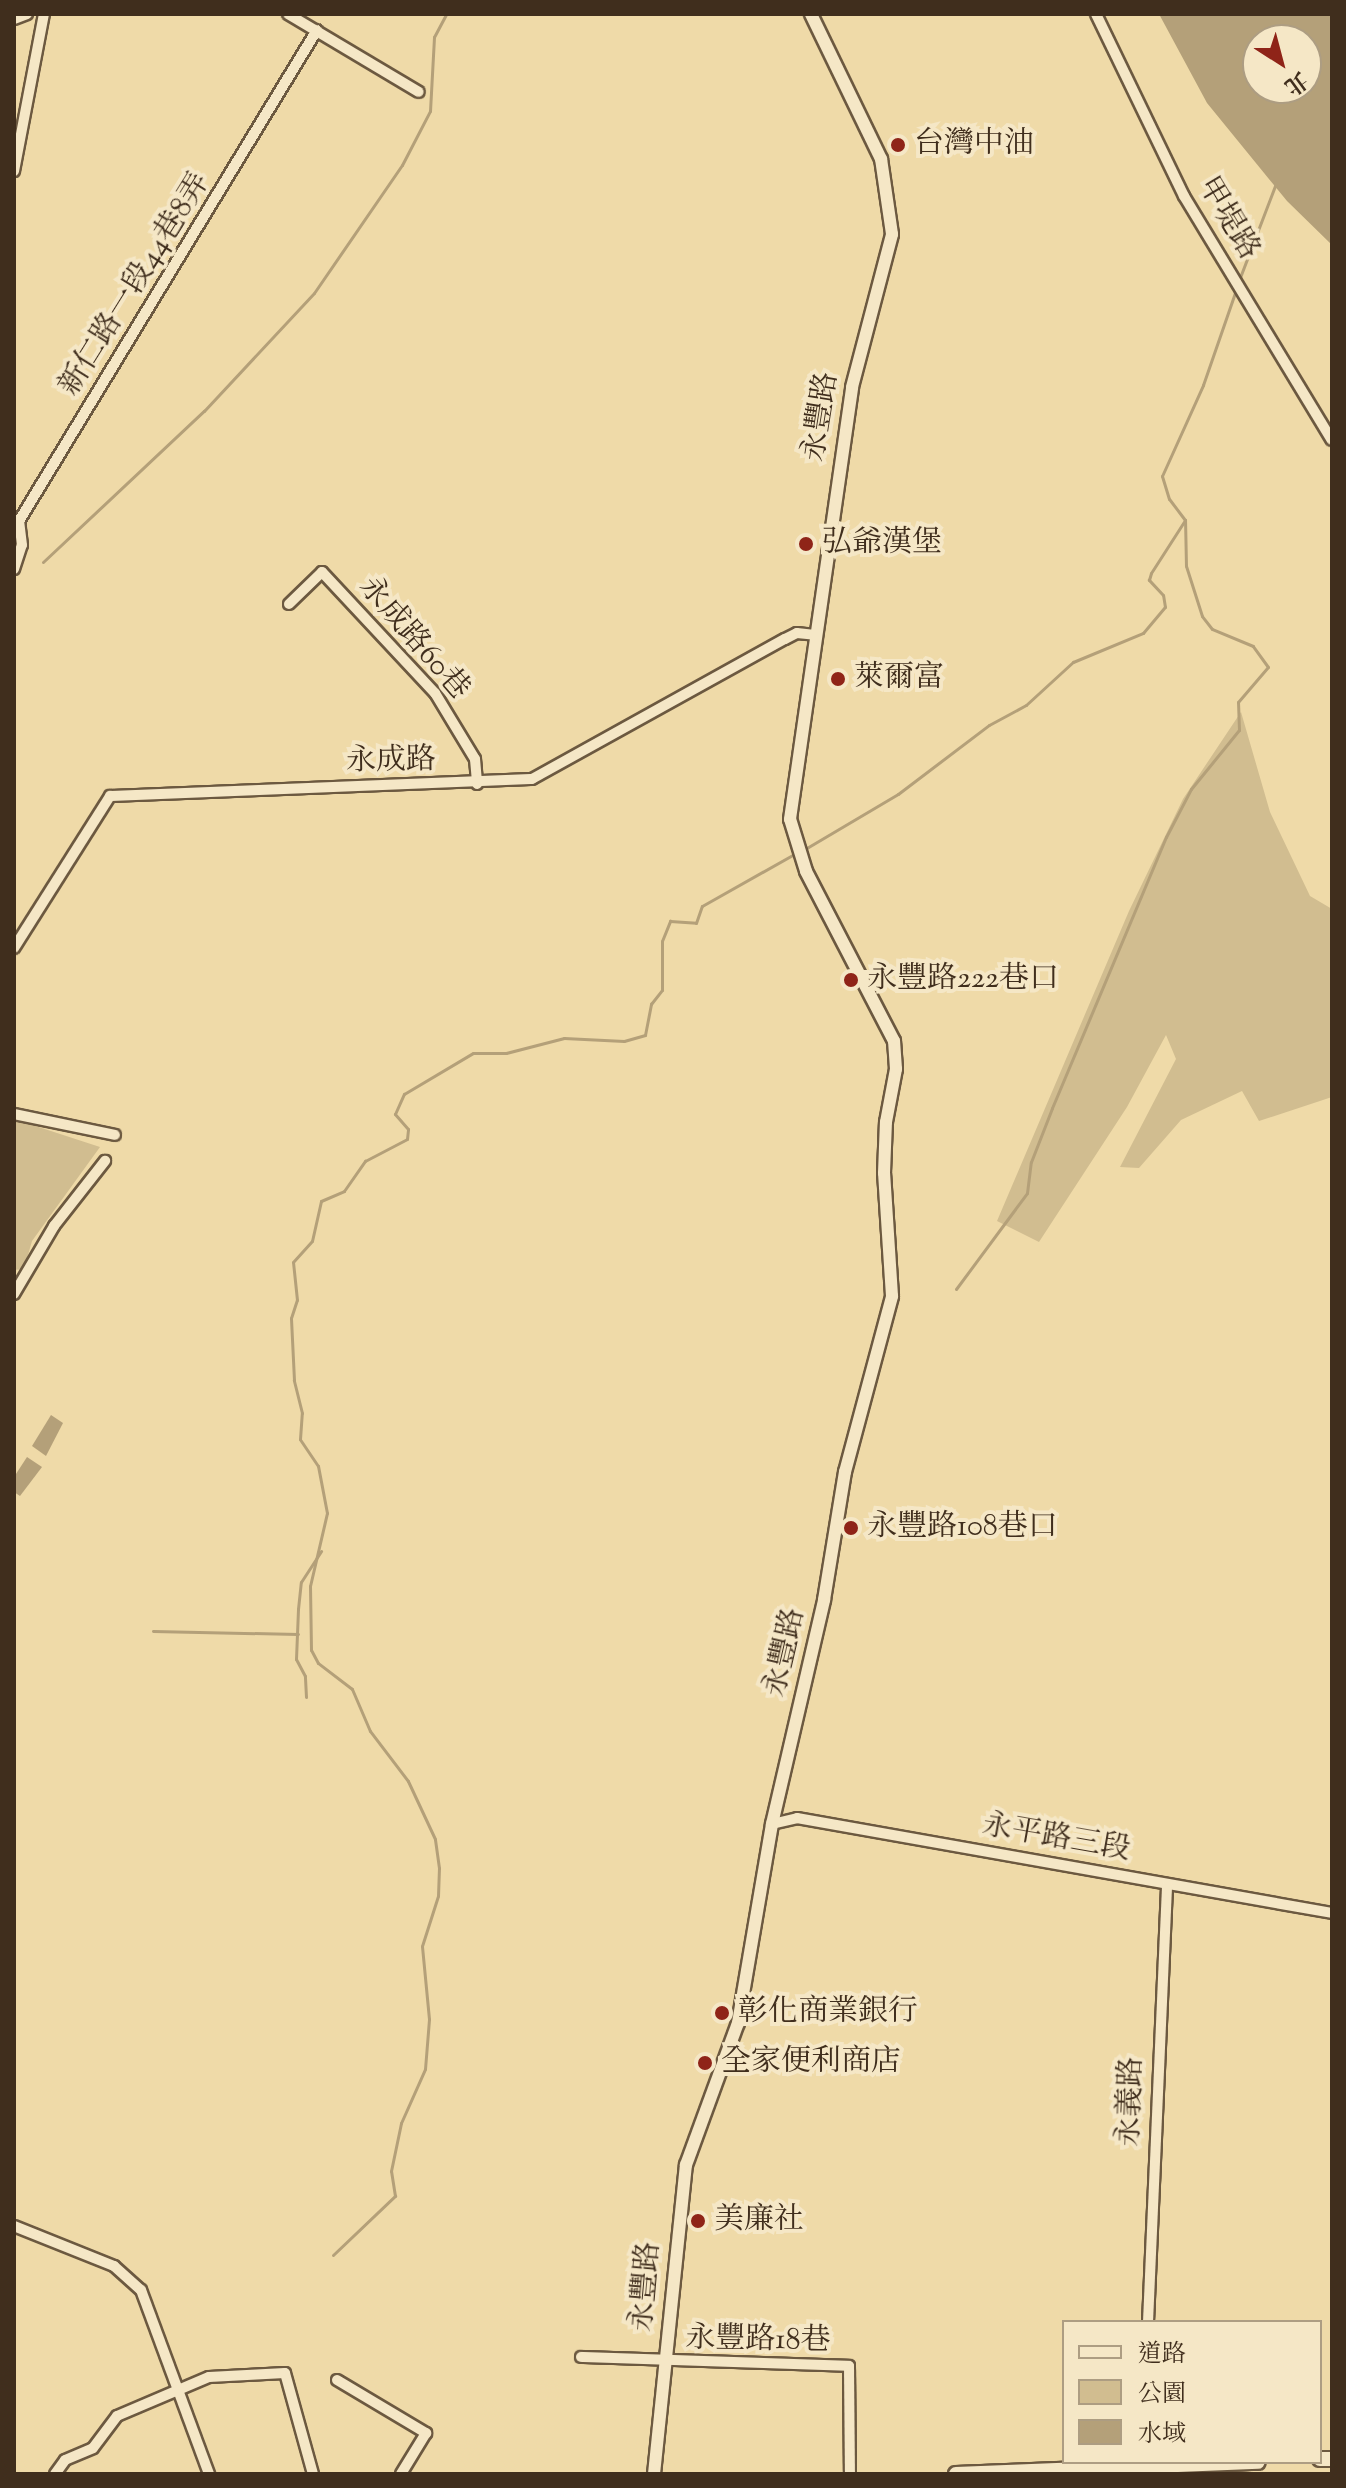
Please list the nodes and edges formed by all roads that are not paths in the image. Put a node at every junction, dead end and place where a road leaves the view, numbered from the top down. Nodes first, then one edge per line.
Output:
1 (27, 14) edge
2 (44, 14) edge
3 (288, 14) edge
4 (811, 14) edge
5 (1096, 14) edge
6 (14, 19) edge
7 (317, 30) junction
8 (419, 92) dead end
9 (14, 171) edge
10 (1332, 440) edge
11 (17, 520) edge
12 (14, 569) edge
13 (289, 604) dead end
14 (815, 635) junction
15 (477, 784) junction
16 (14, 948) edge
17 (14, 1114) edge
18 (115, 1135) dead end
19 (105, 1161) dead end
20 (14, 1294) edge
21 (772, 1824) junction
22 (1167, 1884) junction
23 (1332, 1913) edge
24 (14, 2226) edge
25 (1148, 2320) edge
26 (581, 2357) dead end
27 (667, 2364) junction
28 (337, 2380) dead end
29 (183, 2391) junction
30 (1220, 2464) edge
31 (1143, 2468) edge
32 (55, 2474) edge
33 (209, 2474) edge
34 (313, 2474) edge
35 (401, 2474) edge
36 (654, 2474) edge
37 (850, 2474) edge
38 (956, 2474) edge

1 - 6 street
2 - 9 street
3 - 7 street
4 - 14 street, 永豐路
5 - 10 street, 甲堤路
7 - 8 street
7 - 11 street, 新仁路一段44巷8弄
11 - 12 street, 新仁路一段44巷8弄
13 - 15 street, 永成路60巷
14 - 15 street, 永成路
14 - 21 street, 永豐路
15 - 16 street, 永成路
17 - 18 street
19 - 20 street
21 - 22 street, 永平路三段
21 - 27 street, 永豐路
22 - 23 street, 永平路三段
22 - 25 street, 永義路
24 - 29 street
26 - 27 street, 永豐路18巷
27 - 36 street, 永豐路
27 - 37 street, 永豐路18巷
28 - 35 street
29 - 32 street
29 - 33 street
29 - 34 street
30 - 31 main road
31 - 38 main road

